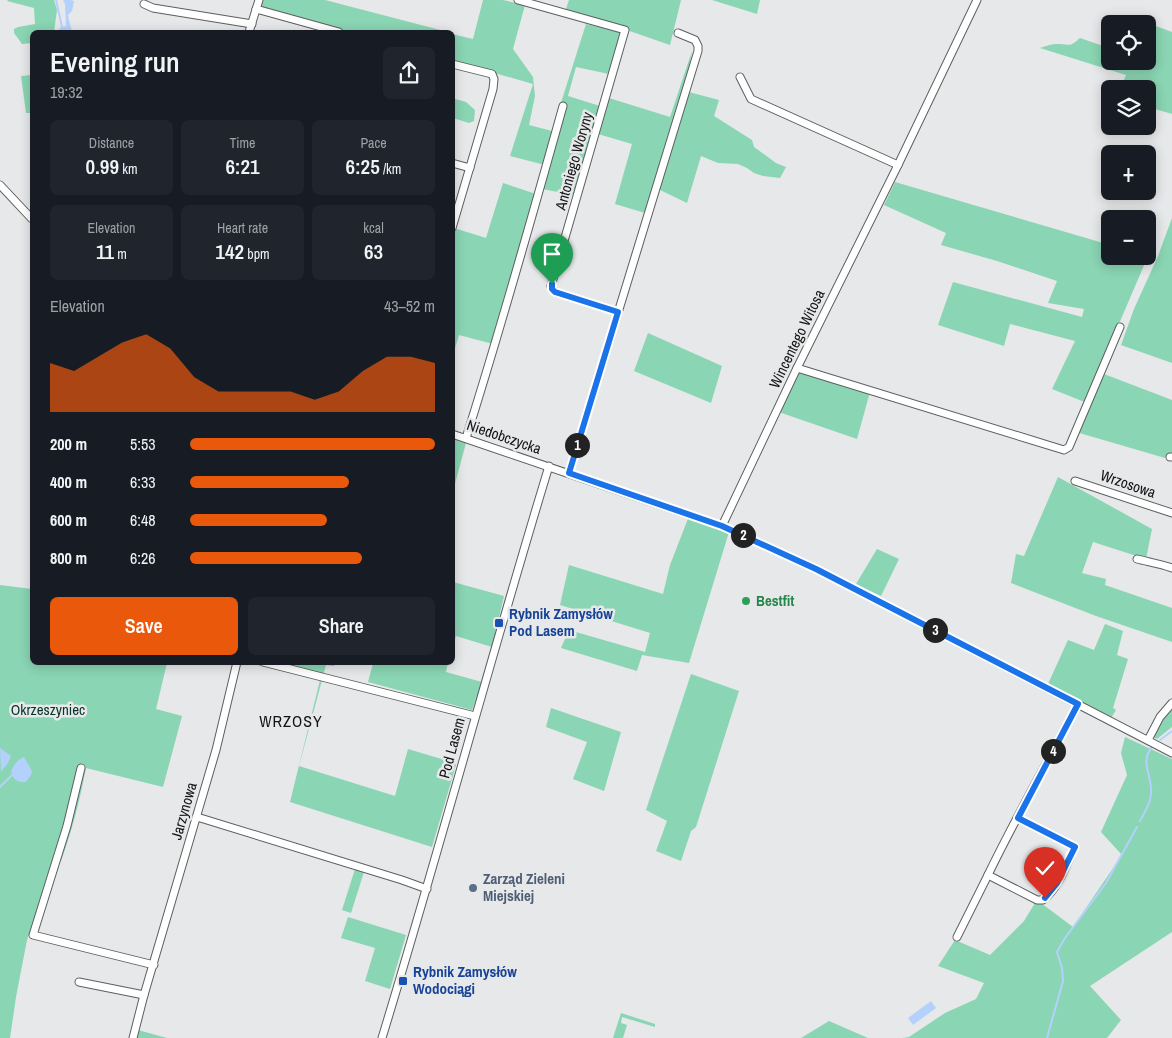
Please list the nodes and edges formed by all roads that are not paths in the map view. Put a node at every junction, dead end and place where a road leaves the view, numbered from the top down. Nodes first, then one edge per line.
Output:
1 (258, 0) edge
2 (518, 0) edge
3 (977, 0) edge
4 (144, 4) dead end
5 (256, 9) junction
6 (252, 24) junction
7 (250, 30) edge
8 (332, 30) edge
9 (678, 33) dead end
10 (455, 65) edge
11 (740, 77) dead end
12 (563, 106) dead end
13 (455, 164) edge
14 (898, 165) junction
15 (470, 168) junction
16 (0, 185) edge
17 (30, 216) edge
18 (455, 218) edge
19 (618, 312) junction
20 (1120, 327) dead end
21 (797, 368) junction
22 (455, 435) edge
23 (466, 438) junction
24 (549, 466) junction
25 (569, 473) junction
26 (1075, 481) dead end
27 (1172, 513) edge
28 (722, 526) junction
29 (1136, 559) dead end
30 (1172, 568) edge
31 (236, 665) edge
32 (275, 665) edge
33 (1172, 703) edge
34 (1078, 704) junction
35 (475, 716) junction
36 (1148, 740) junction
37 (1172, 753) edge
38 (81, 768) dead end
39 (197, 817) junction
40 (1018, 818) junction
41 (988, 875) junction
42 (426, 889) junction
43 (957, 937) dead end
44 (154, 965) junction
45 (79, 982) dead end
46 (144, 995) junction
47 (133, 1038) edge
48 (382, 1038) edge

1 - 5 street
2 - 19 street, Antoniego Woryny
3 - 14 street, Wincentego Witosa
4 - 6 street
5 - 6 street
5 - 8 street
6 - 7 street
9 - 19 street
10 - 15 street
11 - 14 street
12 - 23 street
13 - 15 street
14 - 21 street, Wincentego Witosa
15 - 18 street
16 - 17 street
19 - 25 street
20 - 21 street
21 - 28 street, Wincentego Witosa
22 - 23 street, Niedobczycka
23 - 24 street, Niedobczycka
24 - 25 street, Niedobczycka
24 - 35 street, Pod Lasem
25 - 28 street, Niedobczycka
26 - 27 street, Wrzosowa
28 - 34 street, Niedobczycka
29 - 30 street
31 - 39 street, Jarzynowa
32 - 35 street
33 - 36 street
34 - 36 street, Niedobczycka
34 - 40 street
35 - 42 street, Pod Lasem
36 - 37 street, Niedobczycka
38 - 44 street
39 - 42 street
39 - 44 street, Jarzynowa
40 - 41 street
40 - 41 street
41 - 43 street
42 - 48 street, Pod Lasem
44 - 46 street, Jarzynowa
45 - 46 street
46 - 47 street, Jarzynowa

